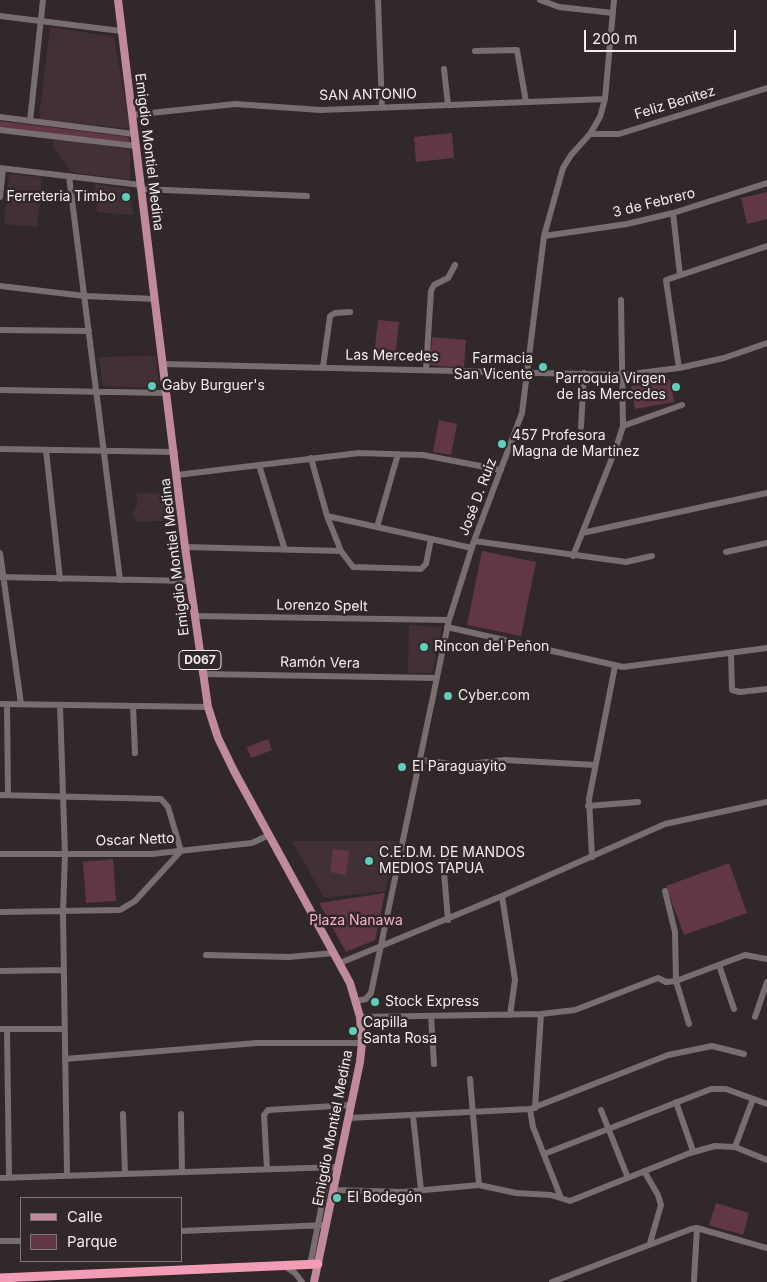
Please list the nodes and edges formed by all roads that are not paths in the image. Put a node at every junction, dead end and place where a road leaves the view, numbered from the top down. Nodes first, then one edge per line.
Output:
1 (43, 0) edge
2 (118, 0) edge
3 (378, 0) edge
4 (540, 0) edge
5 (614, 0) edge
6 (613, 13) junction
7 (0, 16) edge
8 (40, 21) junction
9 (121, 31) junction
10 (475, 52) dead end
11 (444, 69) dead end
12 (767, 88) edge
13 (605, 100) junction
14 (526, 102) junction
15 (448, 105) junction
16 (382, 108) junction
17 (132, 115) junction
18 (0, 117) edge
19 (30, 121) junction
20 (0, 130) edge
21 (134, 134) junction
22 (590, 134) junction
23 (136, 146) junction
24 (2, 168) edge
25 (70, 176) junction
26 (767, 183) edge
27 (141, 187) junction
28 (307, 196) dead end
29 (0, 197) edge
30 (673, 212) junction
31 (544, 236) junction
32 (767, 246) edge
33 (455, 265) dead end
34 (680, 275) junction
35 (0, 286) edge
36 (84, 296) junction
37 (155, 299) junction
38 (621, 300) dead end
39 (350, 312) dead end
40 (0, 330) edge
41 (89, 332) junction
42 (767, 343) edge
43 (163, 364) junction
44 (323, 367) junction
45 (679, 368) junction
46 (426, 370) junction
47 (528, 372) junction
48 (584, 373) junction
49 (623, 374) junction
50 (0, 390) edge
51 (96, 392) junction
52 (167, 394) junction
53 (682, 405) dead end
54 (581, 426) dead end
55 (623, 426) junction
56 (0, 449) edge
57 (46, 450) junction
58 (104, 451) junction
59 (174, 452) junction
60 (398, 454) junction
61 (311, 458) junction
62 (259, 465) junction
63 (501, 470) junction
64 (177, 475) junction
65 (767, 493) edge
66 (328, 516) junction
67 (376, 527) junction
68 (582, 533) junction
69 (431, 539) junction
70 (767, 543) edge
71 (473, 544) junction
72 (185, 547) junction
73 (285, 550) junction
74 (341, 551) junction
75 (726, 552) dead end
76 (0, 553) edge
77 (573, 556) junction
78 (652, 556) dead end
79 (2, 577) edge
80 (60, 578) junction
81 (120, 580) junction
82 (190, 581) junction
83 (194, 616) junction
84 (448, 624) junction
85 (767, 648) edge
86 (731, 653) junction
87 (615, 666) junction
88 (202, 674) junction
89 (437, 678) junction
90 (767, 688) edge
91 (4, 704) edge
92 (21, 704) junction
93 (60, 705) junction
94 (133, 706) junction
95 (208, 707) junction
96 (135, 753) dead end
97 (420, 760) junction
98 (596, 765) junction
99 (0, 795) edge
100 (8, 795) junction
101 (64, 797) junction
102 (638, 802) dead end
103 (767, 802) edge
104 (588, 806) junction
105 (269, 835) junction
106 (181, 851) junction
107 (446, 852) dead end
108 (0, 854) edge
109 (65, 854) junction
110 (592, 857) junction
111 (665, 891) dead end
112 (502, 896) junction
113 (0, 912) edge
114 (63, 912) junction
115 (448, 920) junction
116 (381, 945) junction
117 (334, 953) junction
118 (206, 955) dead end
119 (767, 959) edge
120 (340, 963) junction
121 (719, 965) junction
122 (64, 970) junction
123 (0, 971) edge
124 (676, 981) junction
125 (767, 982) edge
126 (357, 1001) junction
127 (734, 1009) dead end
128 (541, 1014) junction
129 (510, 1015) junction
130 (431, 1016) junction
131 (360, 1017) junction
132 (755, 1017) dead end
133 (689, 1024) dead end
134 (64, 1029) junction
135 (3, 1030) edge
136 (362, 1042) junction
137 (744, 1054) dead end
138 (65, 1058) junction
139 (434, 1064) dead end
140 (470, 1079) dead end
141 (753, 1099) junction
142 (676, 1102) junction
143 (767, 1104) edge
144 (351, 1105) junction
145 (533, 1109) junction
146 (601, 1110) dead end
147 (472, 1113) junction
148 (123, 1114) dead end
149 (181, 1114) dead end
150 (413, 1116) junction
151 (348, 1118) junction
152 (608, 1129) junction
153 (735, 1147) junction
154 (693, 1151) junction
155 (544, 1154) junction
156 (767, 1160) edge
157 (329, 1168) junction
158 (339, 1168) junction
159 (266, 1170) junction
160 (644, 1171) junction
161 (182, 1172) junction
162 (124, 1174) junction
163 (67, 1175) junction
164 (8, 1177) junction
165 (0, 1178) edge
166 (628, 1178) junction
167 (479, 1185) junction
168 (334, 1190) junction
169 (421, 1190) junction
170 (561, 1198) junction
171 (327, 1225) junction
172 (317, 1226) junction
173 (697, 1228) junction
174 (182, 1231) edge
175 (0, 1241) edge
176 (20, 1241) edge
177 (650, 1243) junction
178 (767, 1248) edge
179 (312, 1250) junction
180 (321, 1252) junction
181 (314, 1264) junction
182 (284, 1266) junction
183 (0, 1278) edge
184 (694, 1281) edge
185 (302, 1282) edge
186 (314, 1282) edge
187 (552, 1282) edge

1 - 8 street
2 - 9 main road, Emigdio Montiel Medina / D067
3 - 16 street
4 - 6 street
5 - 6 street, José D. Ruiz
6 - 13 street, José D. Ruiz
7 - 8 street
8 - 9 street
8 - 19 street
9 - 17 main road, Emigdio Montiel Medina / D067
10 - 14 street
11 - 15 street
12 - 22 street, Feliz Benitez
13 - 14 street, SAN ANTONIO
13 - 22 street, José D. Ruiz
14 - 15 street, SAN ANTONIO
15 - 16 street, SAN ANTONIO
16 - 17 street, SAN ANTONIO
17 - 21 main road, Emigdio Montiel Medina / D067
18 - 19 street
19 - 21 street
20 - 23 street
21 - 23 main road, Emigdio Montiel Medina / D067
22 - 31 street, José D. Ruiz
23 - 27 main road, Emigdio Montiel Medina / D067
24 - 25 street
24 - 29 street
25 - 27 street
25 - 36 street
26 - 30 street, 3 de Febrero
27 - 28 street
27 - 37 main road, Emigdio Montiel Medina / D067
30 - 31 street, 3 de Febrero
30 - 34 street
31 - 47 street, José D. Ruiz
32 - 34 street
33 - 46 street
34 - 45 street
35 - 36 street
36 - 37 street
36 - 41 street
37 - 43 main road, Emigdio Montiel Medina / D067
38 - 49 street
39 - 44 street
40 - 41 street
41 - 51 street
42 - 45 street, Las Mercedes
43 - 44 street, Las Mercedes
43 - 52 main road, Emigdio Montiel Medina / D067
44 - 46 street, Las Mercedes
45 - 49 street, Las Mercedes
46 - 47 street, Las Mercedes
47 - 48 street, Las Mercedes
47 - 63 street, José D. Ruiz
48 - 49 street, Las Mercedes
48 - 54 street
49 - 55 street
50 - 51 street
51 - 52 street
51 - 58 street
52 - 59 main road, Emigdio Montiel Medina / D067
53 - 55 street
55 - 68 street
56 - 57 street
57 - 58 street
57 - 80 street
58 - 59 street
58 - 81 street
59 - 64 main road, Emigdio Montiel Medina / D067
60 - 61 street
60 - 63 street
60 - 67 street
61 - 62 street
61 - 66 street
62 - 64 street
62 - 73 street
63 - 71 street, José D. Ruiz
64 - 72 main road, Emigdio Montiel Medina / D067
65 - 68 street
66 - 67 street
66 - 74 street
67 - 69 street
68 - 77 street
69 - 71 street
69 - 74 street
70 - 75 street
71 - 77 street
71 - 84 street, José D. Ruiz
72 - 73 street
72 - 82 main road, Emigdio Montiel Medina / D067
73 - 74 street
76 - 79 street
77 - 78 street
79 - 80 street
79 - 92 street
80 - 81 street
81 - 82 street
82 - 83 main road, Emigdio Montiel Medina / D067
83 - 84 street, Lorenzo Spelt
83 - 88 main road, Emigdio Montiel Medina / D067
84 - 87 street, Lorenzo Spelt
84 - 89 street, José D. Ruiz
85 - 86 street, Lorenzo Spelt
86 - 87 street, Lorenzo Spelt
86 - 90 street
87 - 98 street
88 - 89 street, Ramón Vera
88 - 95 main road, Emigdio Montiel Medina / D067
89 - 97 street, José D. Ruiz
91 - 92 street
91 - 100 street
92 - 93 street
93 - 94 street
93 - 101 street
94 - 95 street
94 - 96 street
95 - 105 main road, Emigdio Montiel Medina / D067
97 - 98 street
97 - 116 street, José D. Ruiz
98 - 104 street
99 - 100 street
100 - 101 street
101 - 106 street
101 - 109 street
102 - 104 street
103 - 110 street
104 - 110 street
105 - 106 street, Oscar Netto
105 - 117 main road, Emigdio Montiel Medina / D067
106 - 109 street, Oscar Netto
106 - 114 street
107 - 115 street
108 - 109 street, Oscar Netto
109 - 114 street
110 - 112 street
111 - 124 street
112 - 115 street
112 - 129 street
113 - 114 street
114 - 122 street
115 - 116 street
116 - 120 street
116 - 126 street, José D. Ruiz
117 - 118 street
117 - 120 main road, Emigdio Montiel Medina / D067
119 - 121 street
120 - 126 main road, Emigdio Montiel Medina / D067
121 - 124 street
121 - 127 street
122 - 123 street
122 - 134 street
124 - 128 street
124 - 133 street
125 - 132 street
126 - 131 main road, Emigdio Montiel Medina / D067
128 - 129 street
128 - 145 street
129 - 130 street
130 - 131 street
130 - 139 street
131 - 136 main road, Emigdio Montiel Medina / D067
134 - 135 street
134 - 138 street
135 - 164 street
136 - 138 street
136 - 144 main road, Emigdio Montiel Medina / D067
137 - 145 street
138 - 163 street
140 - 147 street
141 - 142 street
141 - 143 street
141 - 153 street
142 - 152 street
142 - 154 street
144 - 151 main road, Emigdio Montiel Medina / D067
144 - 159 street
145 - 147 street
145 - 155 street
146 - 152 street
147 - 150 street
147 - 167 street
148 - 162 street
149 - 161 street
150 - 151 street
150 - 169 street
151 - 158 main road, Emigdio Montiel Medina / D067
152 - 155 street
152 - 166 street
153 - 154 street
153 - 156 street
154 - 160 street
155 - 170 street
157 - 158 street
157 - 159 street
157 - 172 street
158 - 168 main road, Emigdio Montiel Medina / D067
159 - 161 street
160 - 166 street
160 - 177 street
161 - 162 street
162 - 163 street
163 - 164 street
164 - 165 street
166 - 170 street
167 - 169 street
167 - 170 street
168 - 169 street
168 - 171 main road, Emigdio Montiel Medina / D067
171 - 172 street
171 - 180 main road, Emigdio Montiel Medina / D067
172 - 174 street
172 - 179 street
173 - 177 street
173 - 178 street
173 - 184 street
175 - 176 street
177 - 187 street
179 - 180 street
179 - 181 street
180 - 181 main road, Emigdio Montiel Medina / D067
181 - 182 highway
181 - 186 main road, Emigdio Montiel Medina / D067
182 - 183 highway
182 - 185 street

